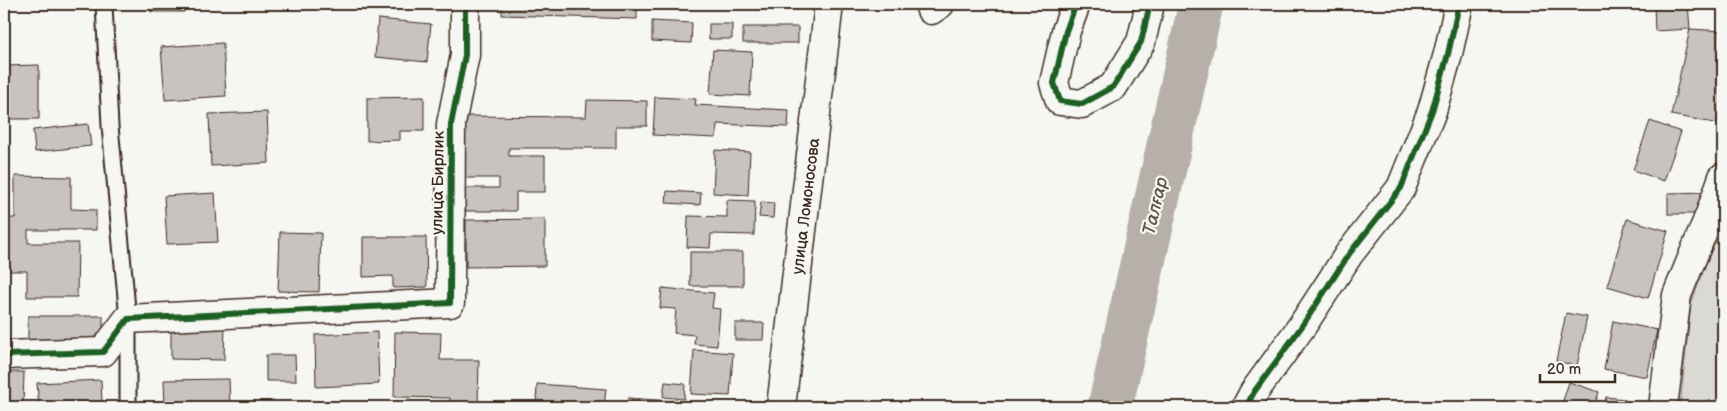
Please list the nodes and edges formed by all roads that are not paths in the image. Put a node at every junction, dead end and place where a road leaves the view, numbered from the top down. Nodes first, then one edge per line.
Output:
1 (104, 4) edge
2 (465, 4) edge
3 (829, 4) edge
4 (929, 4) edge
5 (940, 4) edge
6 (1076, 4) edge
7 (1150, 4) edge
8 (1459, 4) edge
9 (1723, 177) edge
10 (128, 319) junction
11 (4, 355) edge
12 (128, 407) edge
13 (781, 407) edge
14 (1246, 407) edge
15 (1663, 407) edge

1 - 10 lane
2 - 10 street, улица Бирлик
3 - 13 street, улица Ломоносова
4 - 5 street
6 - 7 street
8 - 14 street
9 - 15 street
10 - 11 street
10 - 12 lane

